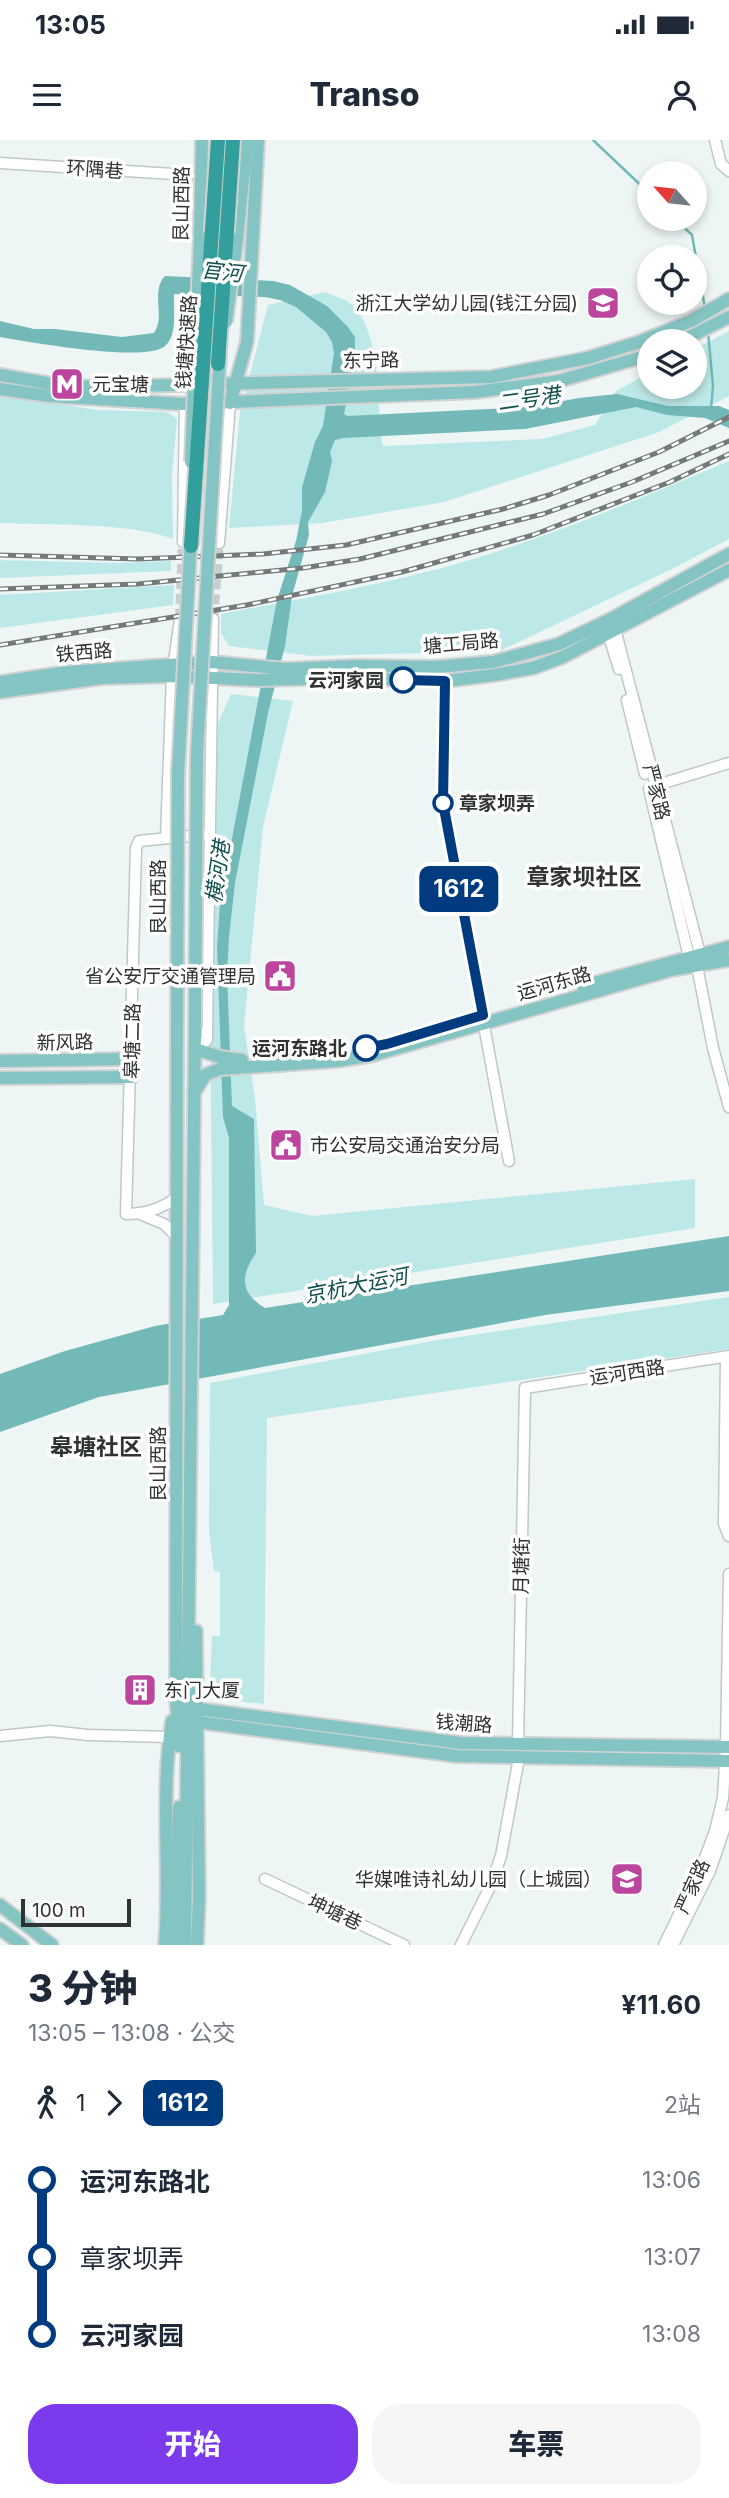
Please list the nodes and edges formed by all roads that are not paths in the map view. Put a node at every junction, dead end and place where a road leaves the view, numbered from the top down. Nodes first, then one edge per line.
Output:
1 (202, 140) edge
2 (218, 140) edge
3 (233, 140) edge
4 (247, 140) edge
5 (258, 140) edge
6 (715, 140) edge
7 (0, 163) edge
8 (729, 171) edge
9 (189, 175) dead end
10 (729, 299) edge
11 (729, 317) edge
12 (707, 329) edge
13 (637, 359) edge
14 (218, 364) junction
15 (0, 375) edge
16 (236, 384) junction
17 (186, 385) junction
18 (0, 389) edge
19 (230, 403) junction
20 (185, 404) junction
21 (219, 543) tunnel mouth
22 (187, 544) junction
23 (729, 554) edge
24 (729, 570) edge
25 (213, 618) tunnel mouth
26 (180, 619) tunnel mouth
27 (610, 626) junction
28 (212, 662) junction
29 (172, 670) junction
30 (259, 674) junction
31 (285, 675) junction
32 (212, 678) junction
33 (445, 681) junction
34 (0, 682) edge
35 (0, 692) edge
36 (729, 763) edge
37 (654, 786) junction
38 (209, 834) junction
39 (166, 838) junction
40 (729, 947) edge
41 (695, 959) junction
42 (729, 960) edge
43 (483, 1019) junction
44 (195, 1049) junction
45 (132, 1059) junction
46 (0, 1061) edge
47 (76, 1061) junction
48 (227, 1063) junction
49 (132, 1077) junction
50 (0, 1078) edge
51 (76, 1078) junction
52 (194, 1093) junction
53 (729, 1107) edge
54 (509, 1161) dead end
55 (176, 1198) junction
56 (139, 1214) junction
57 (176, 1236) junction
58 (184, 1315) junction
59 (727, 1356) edge
60 (525, 1388) joint
61 (190, 1520) junction
62 (729, 1536) edge
63 (729, 1574) edge
64 (198, 1715) junction
65 (0, 1736) edge
66 (178, 1743) junction
67 (728, 1747) edge
68 (519, 1751) junction
69 (727, 1761) edge
70 (729, 1815) edge
71 (265, 1879) dead end
72 (0, 1905) edge
73 (0, 1929) edge
74 (23, 1945) edge
75 (52, 1945) edge
76 (165, 1945) edge
77 (175, 1945) edge
78 (185, 1945) edge
79 (197, 1945) edge
80 (404, 1945) edge
81 (461, 1945) edge
82 (664, 1945) edge
83 (673, 1945) edge

1 - 22 main road, 艮山西路, bridge
2 - 22 highway, 钱塘快速路, bridge
3 - 14 highway, 钱塘快速路, bridge
4 - 14 main road, 艮山西路, bridge
5 - 16 main road
6 - 8 street
7 - 9 street, 环隅巷
10 - 16 main road, 东宁路
11 - 12 main road
13 - 19 main road, 东宁路
14 - 44 main road, 艮山西路, bridge
15 - 17 main road, 东宁路
16 - 17 main road, 东宁路
16 - 19 main road
17 - 20 main road
18 - 20 main road, 东宁路
19 - 20 main road, 东宁路
19 - 21 street
20 - 22 street, 艮山西路
22 - 55 main road, 艮山西路, bridge
23 - 27 main road, 塘工局路
24 - 27 main road, 塘工局路
25 - 28 street, 艮山西路
26 - 29 street, 艮山西路
27 - 31 main road, 塘工局路
27 - 33 main road, 塘工局路
27 - 37 street, 严家路
27 - 41 street, 严家路
28 - 29 main road, 塘工局路
28 - 30 main road, 塘工局路
28 - 32 street, 艮山西路
29 - 32 main road, 塘工局路
29 - 34 main road, 铁西路
29 - 35 main road, 铁西路
29 - 39 street, 艮山西路
30 - 31 main road, 塘工局路
30 - 32 main road, 塘工局路
31 - 33 main road, 塘工局路
32 - 38 street, 艮山西路
33 - 43 street
36 - 37 street
37 - 41 street, 严家路
38 - 39 street
38 - 44 street, 艮山西路
39 - 45 street, 皋塘二路
40 - 41 main road, 运河东路
41 - 42 main road, 运河东路
41 - 43 main road, 运河东路
41 - 53 street, 严家路
43 - 48 main road, 运河东路
43 - 54 street
44 - 48 main road, 运河东路
44 - 52 main road, 艮山西路
45 - 47 main road, 新风路
45 - 49 street, 皋塘二路
46 - 47 main road, 新风路
47 - 51 main road
48 - 52 main road
49 - 51 main road, 新风路
49 - 56 street, 皋塘二路
50 - 51 main road, 新风路
52 - 58 main road, 艮山西路
55 - 56 street
55 - 57 main road, 艮山西路
56 - 57 street
57 - 58 main road, 艮山西路
58 - 61 main road, 艮山西路
58 - 66 main road, 艮山西路
59 - 60 street, 运河西路
59 - 62 street
60 - 68 street, 月塘街
61 - 64 main road, 艮山西路
61 - 66 main road, 艮山西路
63 - 67 street, 严家路
64 - 68 main road, 钱潮路
64 - 79 main road, 艮山西路
65 - 66 street
66 - 76 main road, 艮山西路
66 - 77 main road, 艮山西路
66 - 78 main road, 艮山西路
67 - 68 main road, 钱潮路
67 - 69 street, 严家路
68 - 69 main road, 钱潮路
68 - 81 street, 月塘街
69 - 82 street, 严家路
70 - 83 street, 严家路
71 - 80 street, 坤塘巷
72 - 75 main road
73 - 74 main road

